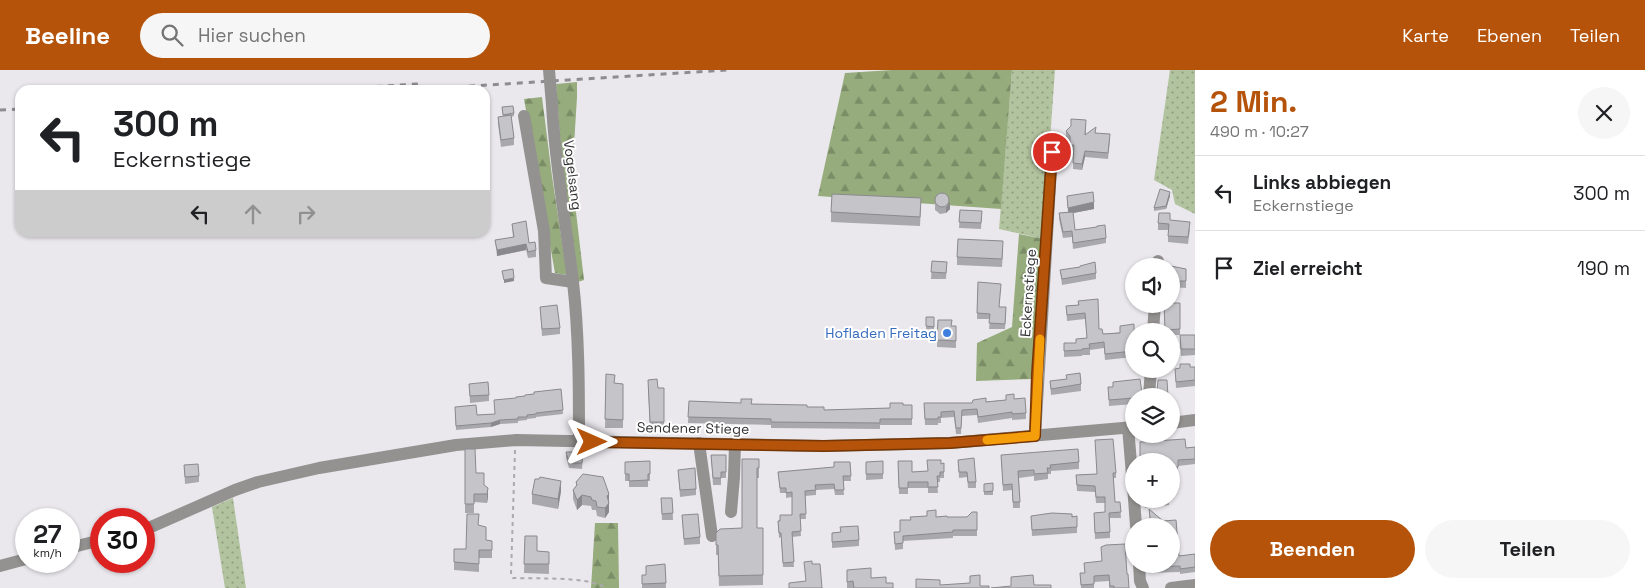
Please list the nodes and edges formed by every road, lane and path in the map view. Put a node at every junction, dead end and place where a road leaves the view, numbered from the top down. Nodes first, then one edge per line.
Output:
1 (549, 70) edge
2 (524, 116) dead end
3 (1052, 152) dead end
4 (573, 282) junction
5 (1195, 420) edge
6 (1180, 422) edge
7 (1125, 428) edge
8 (1035, 436) junction
9 (516, 440) junction
10 (579, 441) junction
11 (699, 443) junction
12 (734, 444) junction
13 (731, 512) dead end
14 (155, 525) edge
15 (712, 536) dead end
16 (15, 561) edge
17 (0, 566) edge
18 (1140, 573) edge
19 (1195, 585) edge
20 (606, 588) edge
21 (1143, 588) edge
22 (1171, 588) edge

1 - 4 street, Vogelsang, bridge
2 - 4 street
3 - 8 street, Eckernstiege
4 - 10 street, Vogelsang
5 - 6 street
7 - 8 street, Sendener Stiege
8 - 12 street, Sendener Stiege
9 - 10 street, Sendener Stiege
9 - 14 street, Sendener Stiege
9 - 20 path
10 - 11 street, Sendener Stiege
11 - 12 street, Sendener Stiege
11 - 15 street
12 - 13 street
16 - 17 street
18 - 21 street
19 - 22 street

